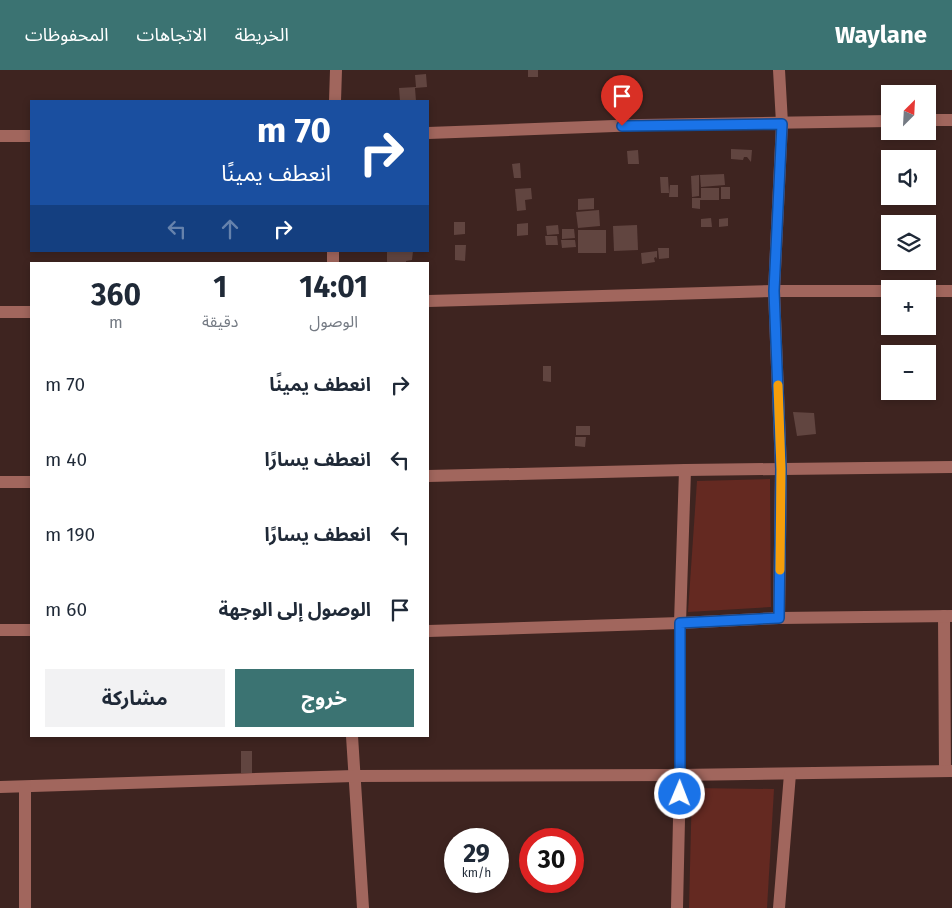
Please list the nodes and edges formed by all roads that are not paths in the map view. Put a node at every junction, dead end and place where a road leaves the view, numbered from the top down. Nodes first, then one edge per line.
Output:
1 (336, 70) edge
2 (778, 70) edge
3 (334, 100) edge
4 (936, 120) edge
5 (952, 120) edge
6 (881, 121) edge
7 (782, 124) junction
8 (429, 133) edge
9 (0, 136) edge
10 (30, 136) edge
11 (774, 291) junction
12 (881, 291) edge
13 (936, 291) edge
14 (952, 291) edge
15 (429, 301) edge
16 (0, 312) edge
17 (30, 312) edge
18 (952, 467) edge
19 (781, 469) junction
20 (685, 470) junction
21 (429, 476) edge
22 (0, 482) edge
23 (30, 482) edge
24 (948, 616) edge
25 (779, 618) junction
26 (680, 623) junction
27 (0, 630) edge
28 (30, 630) edge
29 (429, 631) edge
30 (352, 737) edge
31 (949, 771) edge
32 (790, 774) junction
33 (680, 775) junction
34 (354, 776) junction
35 (0, 787) edge
36 (25, 787) junction
37 (25, 908) edge
38 (363, 908) edge
39 (678, 908) edge
40 (779, 908) edge

1 - 3 street
2 - 7 street
4 - 5 street
6 - 7 street
7 - 8 street
7 - 11 street
9 - 10 street
11 - 12 street
11 - 15 street
11 - 19 street
13 - 14 street
16 - 17 street
18 - 19 street
19 - 20 street
19 - 25 street
20 - 21 street
20 - 26 street
22 - 23 street
24 - 25 street
24 - 31 street
25 - 26 street
26 - 29 street
26 - 33 street
27 - 28 street
30 - 34 street
31 - 32 street
32 - 33 street
32 - 40 street
33 - 34 street
33 - 39 street
34 - 36 street
34 - 38 street
35 - 36 street
36 - 37 street

